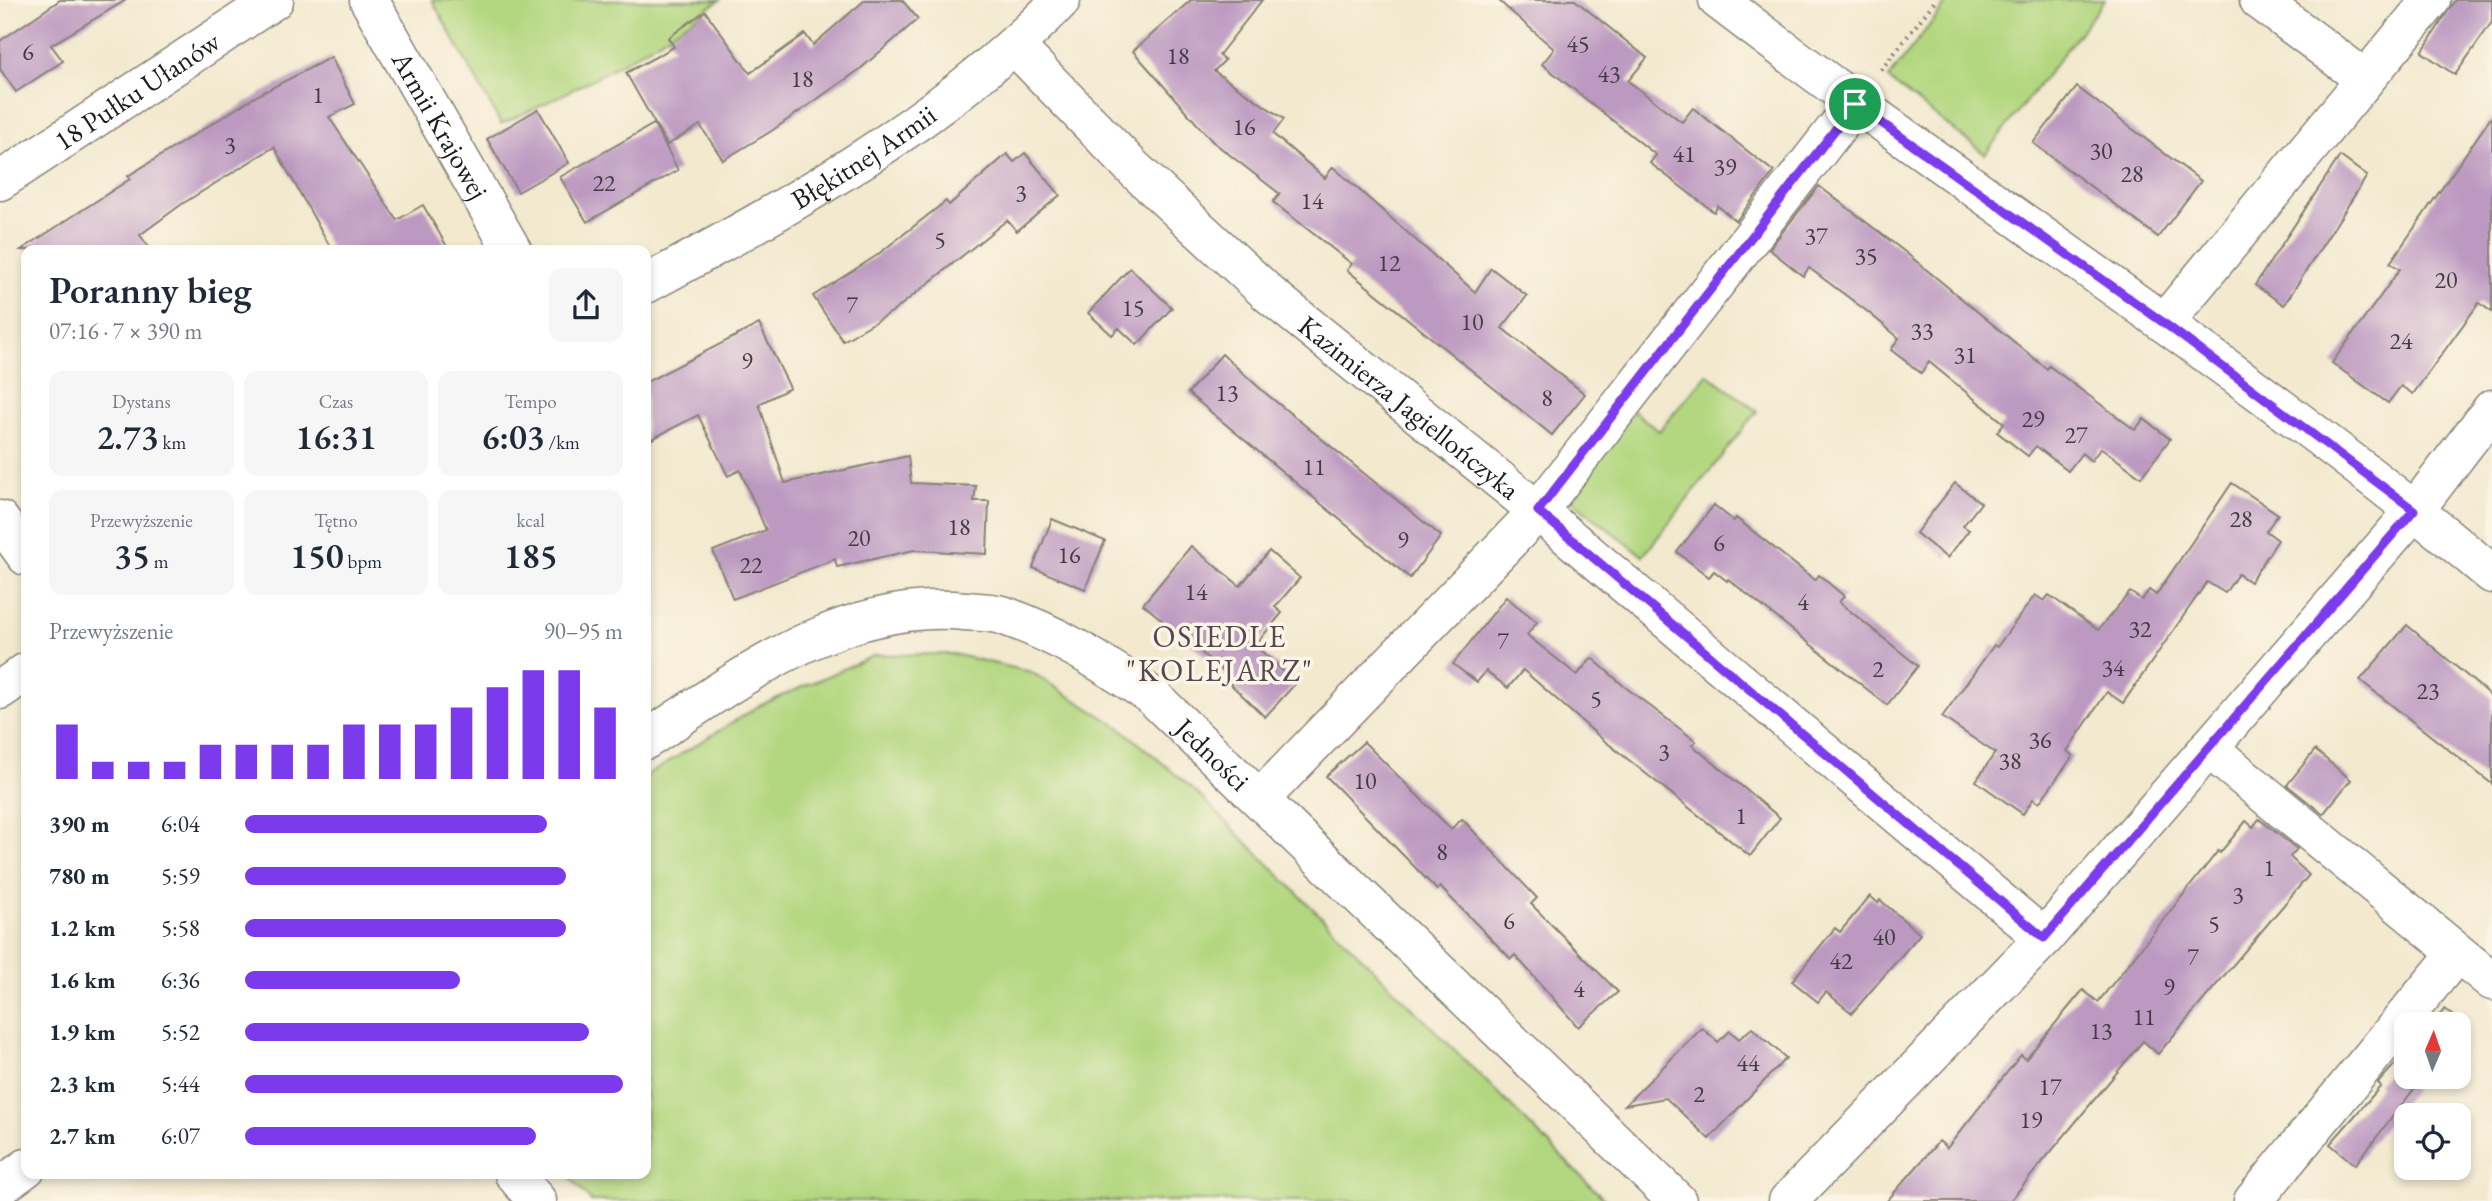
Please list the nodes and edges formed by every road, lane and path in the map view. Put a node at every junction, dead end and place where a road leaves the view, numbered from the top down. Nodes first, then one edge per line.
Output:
1 (274, 0) edge
2 (369, 0) edge
3 (1061, 0) edge
4 (1718, 0) edge
5 (1936, 0) edge
6 (2259, 0) edge
7 (2431, 0) edge
8 (1016, 47) junction
9 (2365, 79) junction
10 (1855, 104) junction
11 (0, 181) edge
12 (509, 245) edge
13 (651, 281) edge
14 (2164, 323) junction
15 (2492, 408) edge
16 (2414, 510) junction
17 (1538, 511) junction
18 (0, 520) edge
19 (21, 549) edge
20 (2492, 574) edge
21 (21, 675) edge
22 (0, 690) edge
23 (651, 737) edge
24 (2208, 748) junction
25 (1259, 799) junction
26 (2044, 938) junction
27 (2457, 953) junction
28 (2492, 981) edge
29 (21, 1172) edge
30 (518, 1179) edge
31 (0, 1187) edge
32 (537, 1201) edge
33 (1677, 1201) edge
34 (1788, 1201) edge
35 (2253, 1201) edge

1 - 11 street, 18 Pułku Ułanów
2 - 12 street, Armii Krajowej
3 - 8 street, Błękitnej Armii
4 - 10 street
5 - 10 path
6 - 9 street
7 - 9 street
8 - 13 street, Błękitnej Armii
8 - 17 street, Kazimierza Jagiellończyka
9 - 14 street
10 - 14 street
10 - 17 street
14 - 16 street
15 - 16 street
16 - 20 street
16 - 24 street
17 - 25 street
17 - 26 street, Kazimierza Jagiellończyka
18 - 19 street
21 - 22 street
23 - 25 street, Jedności
24 - 26 street
24 - 27 street
25 - 33 street, Jedności
26 - 34 street
27 - 28 street
27 - 35 street
29 - 31 street
30 - 32 street

